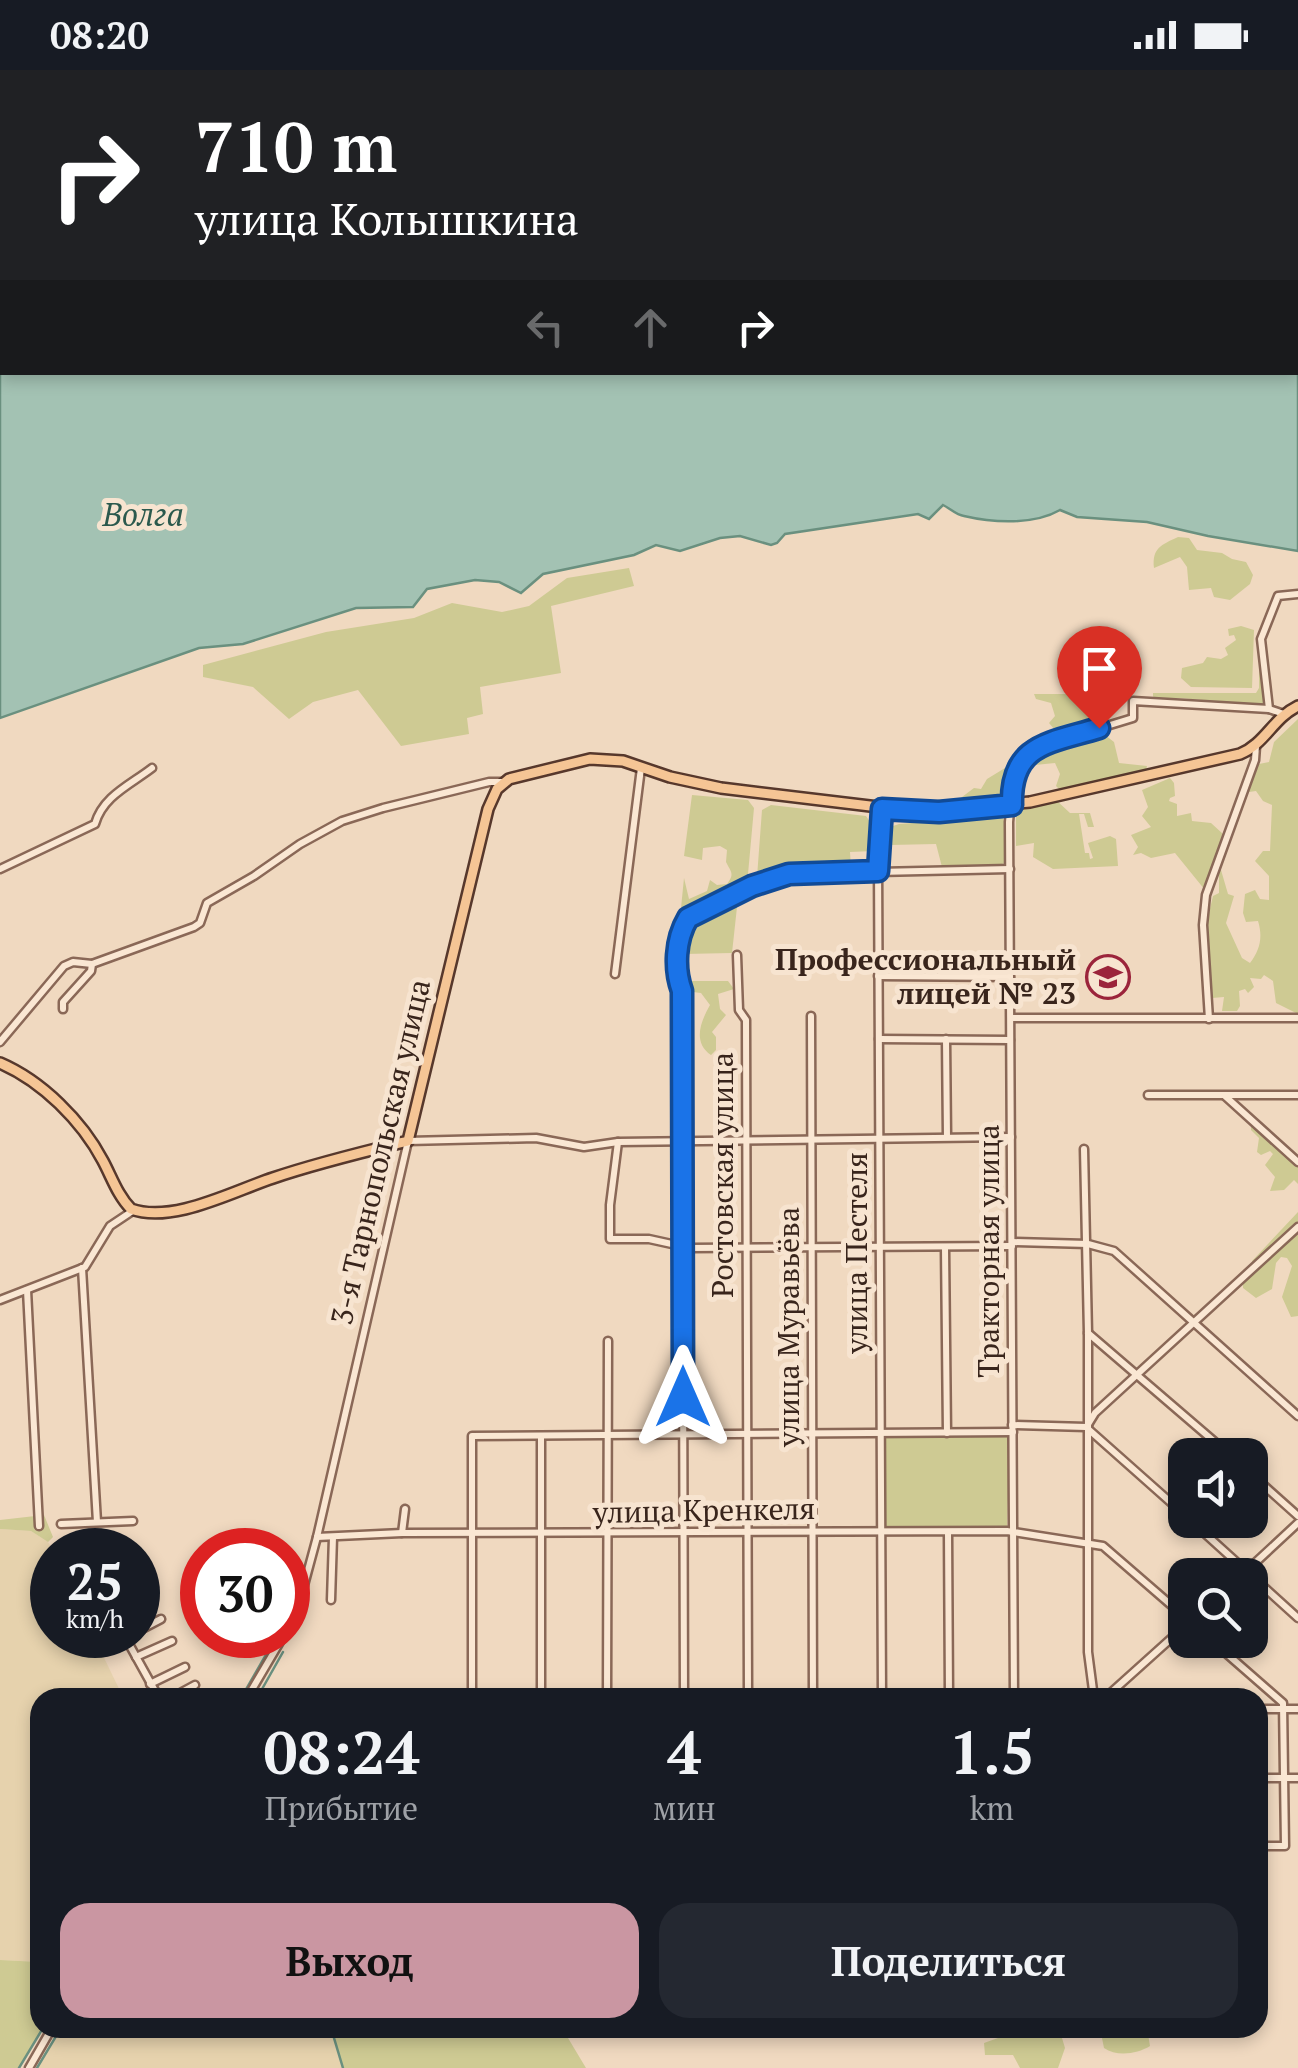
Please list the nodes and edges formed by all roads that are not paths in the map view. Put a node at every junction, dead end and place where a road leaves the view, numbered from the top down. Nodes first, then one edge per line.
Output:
1 (1296, 594) edge
2 (1298, 706) edge
3 (1269, 709) junction
4 (1284, 714) junction
5 (1256, 746) junction
6 (641, 766) junction
7 (152, 768) dead end
8 (503, 782) junction
9 (1012, 805) junction
10 (882, 809) junction
11 (0, 869) edge
12 (1010, 869) junction
13 (878, 871) junction
14 (737, 955) dead end
15 (92, 964) junction
16 (615, 974) dead end
17 (878, 976) junction
18 (1010, 977) junction
19 (63, 1009) dead end
20 (811, 1016) dead end
21 (1011, 1018) junction
22 (1298, 1018) edge
23 (1209, 1019) junction
24 (879, 1039) junction
25 (946, 1039) junction
26 (1010, 1040) junction
27 (0, 1042) edge
28 (0, 1063) edge
29 (1148, 1095) dead end
30 (1223, 1095) junction
31 (1298, 1095) edge
32 (1011, 1136) junction
33 (947, 1138) junction
34 (880, 1140) junction
35 (408, 1141) junction
36 (682, 1141) junction
37 (811, 1141) junction
38 (618, 1142) junction
39 (746, 1142) junction
40 (1084, 1148) dead end
41 (1298, 1162) edge
42 (134, 1210) junction
43 (1298, 1227) edge
44 (1012, 1244) junction
45 (1088, 1244) junction
46 (683, 1246) junction
47 (880, 1247) junction
48 (746, 1248) junction
49 (810, 1248) junction
50 (945, 1248) junction
51 (84, 1268) junction
52 (27, 1290) junction
53 (0, 1300) edge
54 (1194, 1323) junction
55 (1088, 1333) junction
56 (608, 1341) dead end
57 (1138, 1374) junction
58 (1298, 1416) edge
59 (1086, 1427) junction
60 (1012, 1428) junction
61 (880, 1433) junction
62 (947, 1433) junction
63 (683, 1434) junction
64 (747, 1434) junction
65 (812, 1434) junction
66 (609, 1435) junction
67 (541, 1436) junction
68 (1211, 1438) edge
69 (1268, 1490) edge
70 (1168, 1500) edge
71 (405, 1509) dead end
72 (1298, 1519) edge
73 (134, 1521) dead end
74 (97, 1522) junction
75 (61, 1524) dead end
76 (39, 1526) dead end
77 (813, 1532) junction
78 (880, 1532) junction
79 (948, 1532) junction
80 (1014, 1533) junction
81 (402, 1534) junction
82 (609, 1534) junction
83 (684, 1534) junction
84 (748, 1534) junction
85 (473, 1535) junction
86 (540, 1535) junction
87 (332, 1536) junction
88 (318, 1537) junction
89 (1208, 1538) edge
90 (1090, 1544) junction
91 (1229, 1558) edge
92 (1259, 1558) edge
93 (310, 1566) edge
94 (1268, 1593) edge
95 (331, 1600) dead end
96 (1168, 1602) edge
97 (1298, 1618) edge
98 (172, 1641) dead end
99 (1168, 1643) edge
100 (160, 1646) edge
101 (137, 1658) edge
102 (270, 1658) edge
103 (1232, 1658) edge
104 (185, 1667) dead end
105 (150, 1684) junction
106 (195, 1685) dead end
107 (153, 1688) edge
108 (189, 1688) edge
109 (253, 1688) edge
110 (472, 1688) edge
111 (541, 1688) edge
112 (607, 1688) edge
113 (684, 1688) edge
114 (748, 1688) edge
115 (813, 1688) edge
116 (882, 1688) edge
117 (949, 1688) edge
118 (1014, 1688) edge
119 (1093, 1688) edge
120 (1119, 1688) edge
121 (1266, 1688) edge
122 (1268, 1690) edge
123 (1268, 1709) edge
124 (1284, 1709) junction
125 (1298, 1709) edge
126 (1268, 1778) edge
127 (1284, 1778) junction
128 (1298, 1778) edge
129 (1268, 1846) edge
130 (46, 2038) edge
131 (28, 2068) edge

1 - 3 street
2 - 4 main road
3 - 4 street
3 - 9 street, Тракторная улица
4 - 5 main road
5 - 9 main road
5 - 23 street
6 - 8 main road
6 - 10 main road
6 - 16 street
7 - 11 street
8 - 15 street
8 - 35 main road, 3-я Тарнопольская улица
9 - 10 main road
9 - 12 street, Тракторная улица
10 - 13 street, улица Пестеля
12 - 13 street
12 - 18 street, Тракторная улица
13 - 17 street, улица Пестеля
13 - 36 street
14 - 39 street, Ростовская улица
15 - 19 street
15 - 27 street
17 - 18 street
17 - 24 street, улица Пестеля
18 - 21 street, Тракторная улица
20 - 37 street, улица Муравьёва
21 - 23 street
21 - 26 street, Тракторная улица
22 - 23 street
24 - 25 street
24 - 34 street, улица Пестеля
25 - 26 street
25 - 33 street
26 - 32 street, Тракторная улица
28 - 42 main road
29 - 30 street
30 - 31 street
30 - 41 street
32 - 33 street
32 - 44 street, Тракторная улица
33 - 34 street
34 - 37 street
34 - 47 street, улица Пестеля
35 - 38 street
35 - 42 main road
35 - 88 street, 3-я Тарнопольская улица
36 - 38 street
36 - 39 street
36 - 46 street
37 - 39 street
37 - 49 street, улица Муравьёва
38 - 46 street
39 - 48 street, Ростовская улица
40 - 45 street
42 - 51 street
43 - 54 street
44 - 45 street
44 - 50 street
44 - 60 street, Тракторная улица
45 - 54 street
45 - 55 street
46 - 48 street
46 - 63 street
47 - 49 street
47 - 50 street
47 - 61 street, улица Пестеля
48 - 49 street
48 - 64 street, Ростовская улица
49 - 65 street, улица Муравьёва
50 - 62 street
51 - 52 street
51 - 74 street
52 - 53 street
52 - 76 street
54 - 57 street
54 - 58 street
55 - 57 street
55 - 59 street
56 - 66 street
57 - 59 street
57 - 68 street
59 - 60 street
59 - 70 street
59 - 90 street
60 - 62 street
60 - 80 street, Тракторная улица
61 - 62 street
61 - 65 street
61 - 78 street, улица Пестеля
63 - 64 street
63 - 66 street
63 - 83 street
64 - 65 street
64 - 84 street, Ростовская улица
65 - 77 street, улица Муравьёва
66 - 67 street
66 - 82 street
67 - 85 street
67 - 86 street
69 - 72 street
71 - 81 street
72 - 92 street
73 - 74 street
74 - 75 street
77 - 78 street, улица Кренкеля
77 - 84 street, улица Кренкеля
77 - 115 street, улица Муравьёва
78 - 79 street, улица Кренкеля
78 - 116 street, улица Пестеля
79 - 80 street, улица Кренкеля
79 - 117 street
80 - 90 street, улица Кренкеля
80 - 118 street, Тракторная улица
81 - 85 street, улица Кренкеля
81 - 87 street, улица Кренкеля
82 - 83 street, улица Кренкеля
82 - 86 street, улица Кренкеля
82 - 112 street
83 - 84 street, улица Кренкеля
83 - 113 street
84 - 114 street, Ростовская улица
85 - 86 street, улица Кренкеля
85 - 110 street
86 - 111 street
87 - 88 street, улица Кренкеля
87 - 95 street
88 - 93 street, 3-я Тарнопольская улица
89 - 91 street
90 - 96 street
90 - 119 street
94 - 97 street
98 - 100 street
99 - 120 street
101 - 105 street
102 - 109 street
103 - 121 street
104 - 105 street
105 - 107 street
106 - 108 street
122 - 124 street
123 - 124 street
124 - 125 street
124 - 127 street
126 - 127 street
127 - 128 street
127 - 129 street
130 - 131 street

